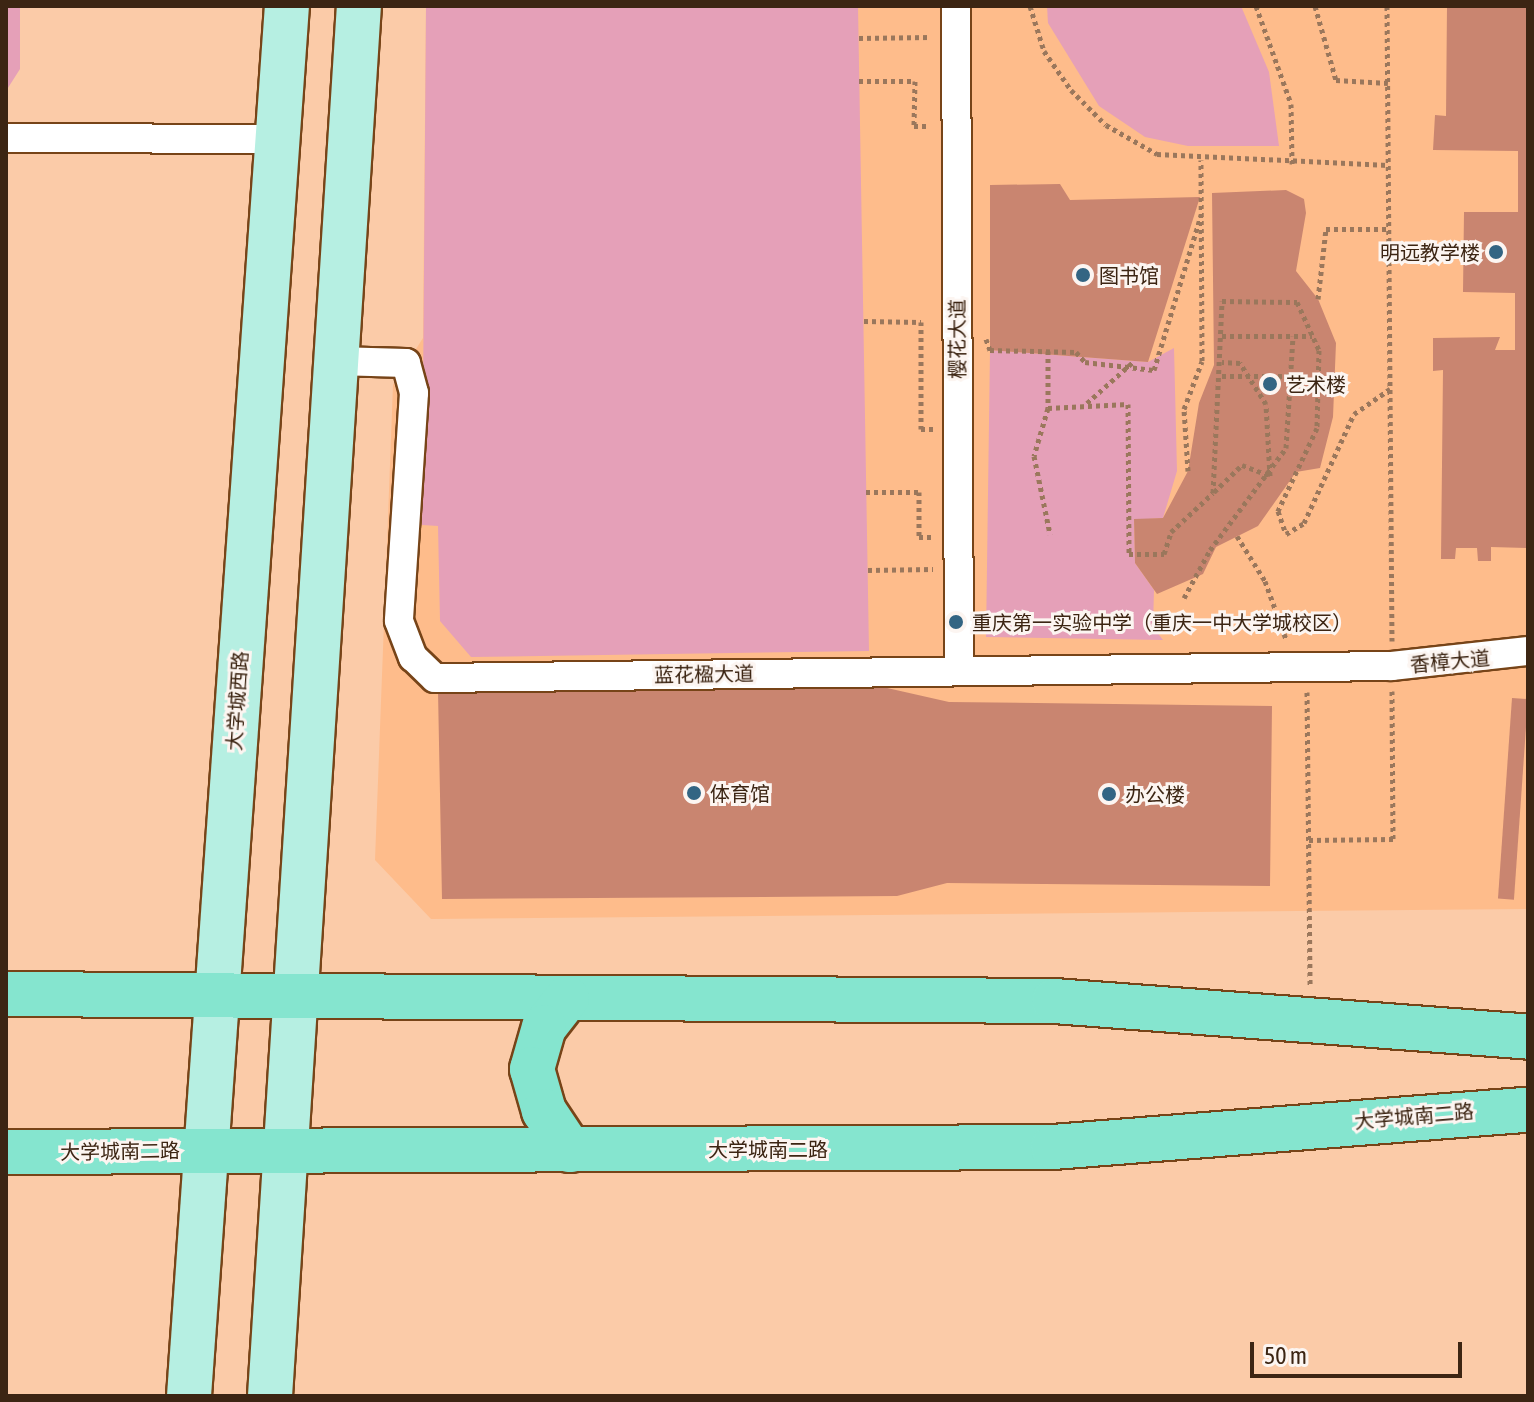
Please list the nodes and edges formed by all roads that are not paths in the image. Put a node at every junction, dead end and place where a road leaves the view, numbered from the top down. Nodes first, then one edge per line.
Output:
1 (287, 6) edge
2 (359, 6) edge
3 (956, 6) edge
4 (6, 138) edge
5 (278, 139) junction
6 (336, 361) junction
7 (1528, 651) edge
8 (1382, 666) joint
9 (959, 671) junction
10 (6, 994) edge
11 (216, 997) junction
12 (294, 998) junction
13 (567, 998) junction
14 (1528, 1037) edge
15 (1528, 1110) edge
16 (206, 1150) junction
17 (570, 1150) junction
18 (6, 1152) edge
19 (284, 1152) junction
20 (189, 1396) edge
21 (270, 1396) edge

1 - 5 main road, 大学城西路
2 - 6 main road
3 - 9 street, 樱花大道
4 - 5 street
5 - 11 main road, 大学城西路
6 - 9 street, 蓝花楹大道
6 - 12 main road
7 - 8 street, 香樟大道
8 - 9 street, 蓝花楹大道
10 - 11 highway
11 - 12 highway
11 - 16 main road, 大学城西路
12 - 13 highway
12 - 19 main road
13 - 14 highway
13 - 17 highway
15 - 17 highway, 大学城南二路
16 - 18 highway, 大学城南二路
16 - 19 highway, 大学城南二路
16 - 20 main road, 大学城西路
17 - 19 highway, 大学城南二路
19 - 21 main road

